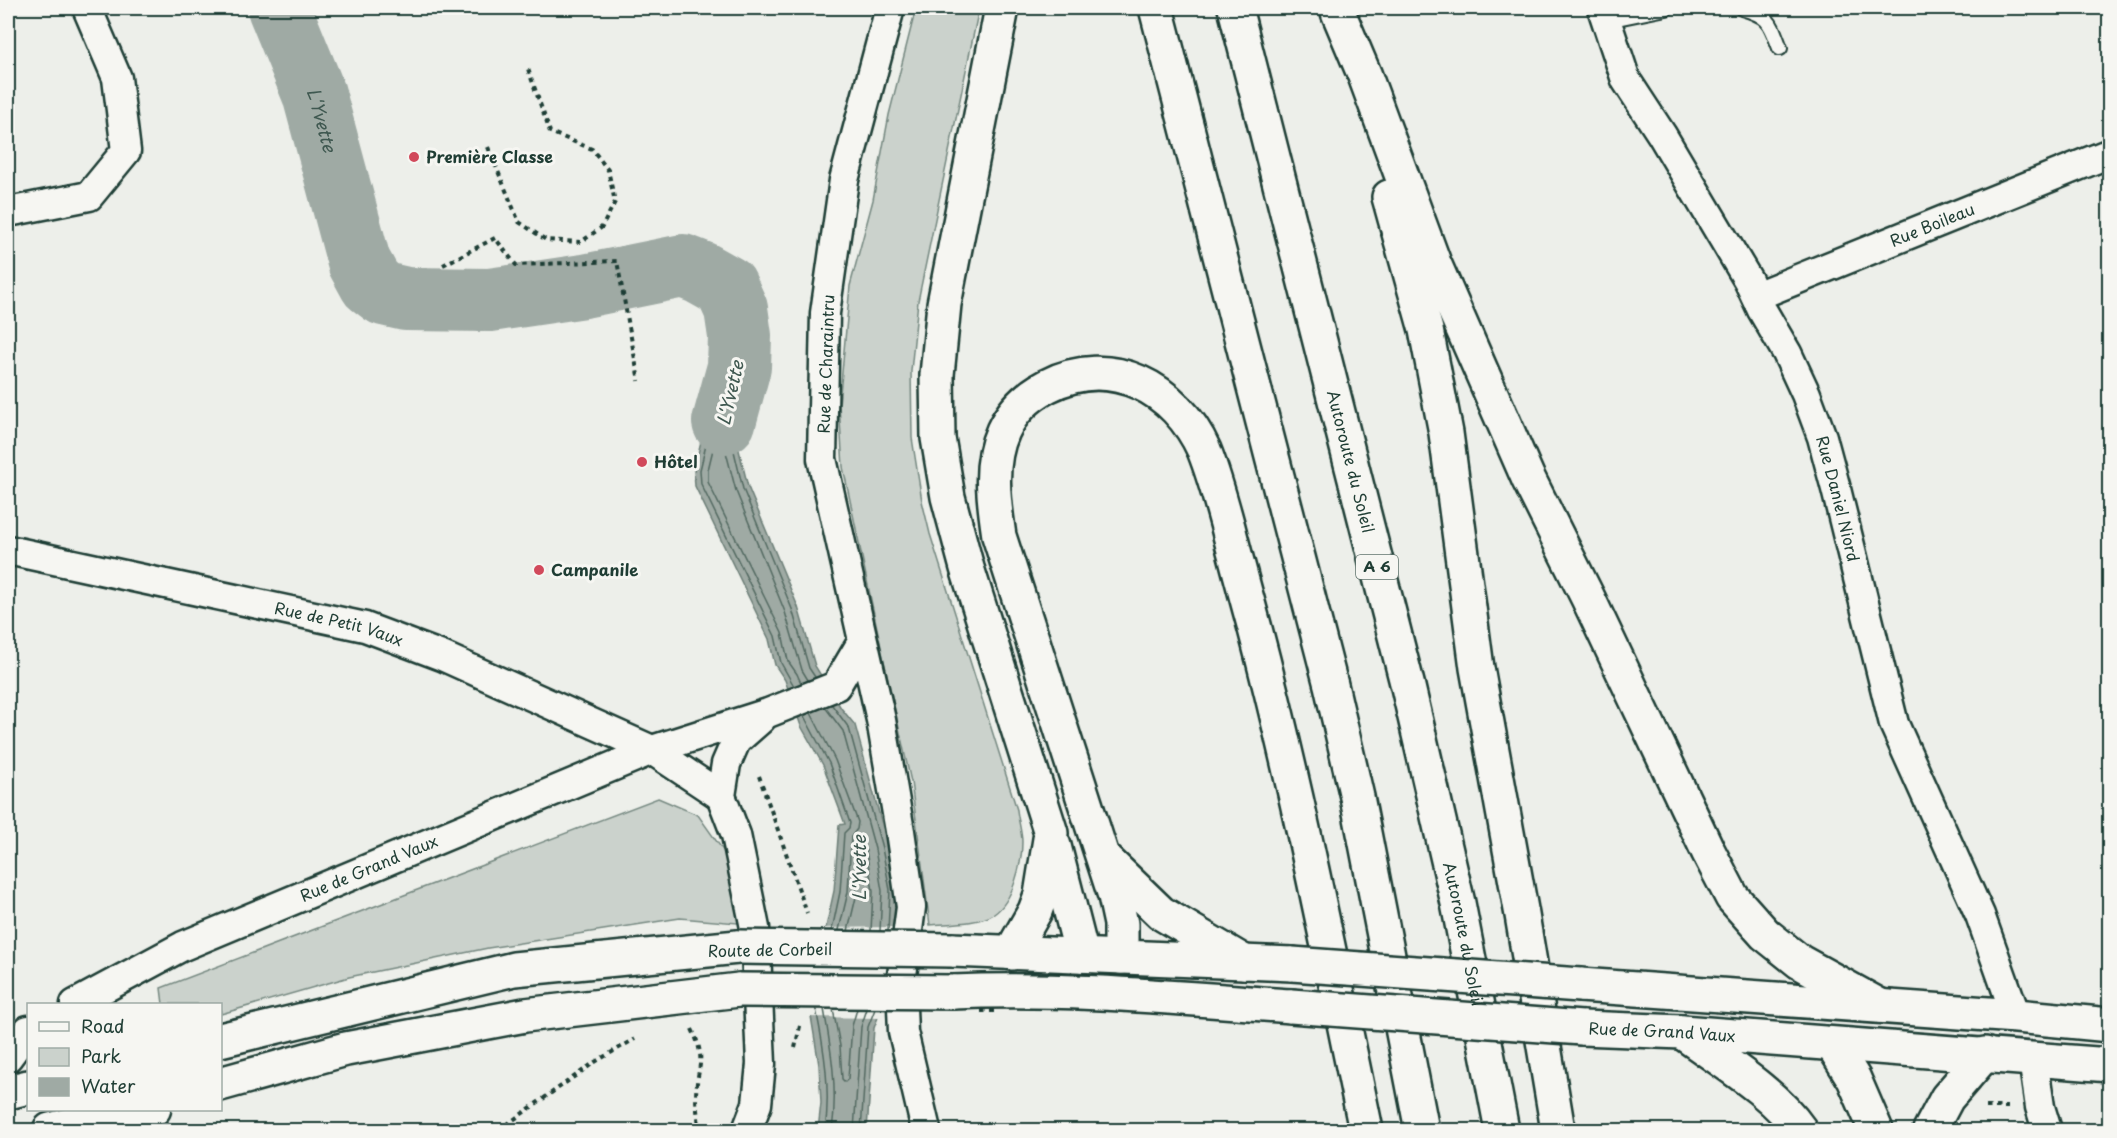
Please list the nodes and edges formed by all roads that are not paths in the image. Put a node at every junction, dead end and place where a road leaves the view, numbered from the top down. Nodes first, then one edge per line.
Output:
1 (87, 8) edge
2 (890, 8) edge
3 (1002, 8) edge
4 (1156, 8) edge
5 (1234, 8) edge
6 (1666, 8) edge
7 (1742, 8) edge
8 (1337, 10) edge
9 (1605, 14) edge
10 (1780, 48) dead end
11 (2109, 153) edge
12 (8, 212) edge
13 (1756, 296) junction
14 (8, 550) edge
15 (862, 642) junction
16 (836, 686) junction
17 (776, 710) junction
18 (882, 720) junction
19 (652, 750) junction
20 (721, 796) junction
21 (1051, 833) junction
22 (1101, 856) junction
23 (1011, 953) junction
24 (1082, 955) junction
25 (1121, 957) junction
26 (1244, 962) junction
27 (1084, 992) junction
28 (1120, 994) junction
29 (1806, 1001) junction
30 (86, 1002) edge
31 (1880, 1006) junction
32 (2016, 1016) junction
33 (2109, 1025) edge
34 (27, 1030) edge
35 (27, 1031) edge
36 (1682, 1032) junction
37 (8, 1035) edge
38 (222, 1040) edge
39 (1833, 1045) junction
40 (1985, 1054) junction
41 (8, 1057) edge
42 (2033, 1059) junction
43 (2109, 1065) edge
44 (222, 1083) edge
45 (27, 1087) edge
46 (8, 1092) edge
47 (125, 1111) edge
48 (155, 1111) edge
49 (50, 1131) edge
50 (131, 1131) edge
51 (747, 1131) edge
52 (926, 1131) edge
53 (1366, 1131) edge
54 (1422, 1131) edge
55 (1502, 1131) edge
56 (1558, 1131) edge
57 (1800, 1131) edge
58 (1876, 1131) edge
59 (1930, 1131) edge
60 (2047, 1131) edge

1 - 12 street
2 - 15 street, Rue de Charaintru
3 - 21 main road
4 - 54 main road
5 - 55 main road, Autoroute du Soleil / A 6
6 - 9 lane
7 - 10 lane
8 - 31 main road
8 - 56 main road
9 - 13 street, Rue Daniel Niord
11 - 13 street, Rue Boileau
13 - 32 street, Rue Daniel Niord
14 - 19 street, Rue de Petit Vaux
15 - 16 street
15 - 18 street, Rue de Charaintru
16 - 17 street, Rue de Grand Vaux
16 - 18 street
17 - 19 street, Rue de Grand Vaux
17 - 20 street
18 - 52 street, Rue de Charaintru
19 - 20 street, Rue de Petit Vaux
19 - 30 street, Rue de Grand Vaux
20 - 51 street
21 - 23 main road
21 - 24 main road
22 - 25 main road
22 - 26 main road
22 - 53 main road
23 - 24 main road, Route de Corbeil
23 - 38 main road, Route de Corbeil, bridge
24 - 25 main road, Route de Corbeil
24 - 27 main road
25 - 26 main road, Route de Corbeil
25 - 28 main road
26 - 29 main road, Route de Corbeil, bridge
27 - 28 main road
27 - 44 main road, bridge
28 - 36 main road, Rue de Grand Vaux, bridge
29 - 31 main road
29 - 39 main road
31 - 32 main road
32 - 33 main road
34 - 37 street
35 - 41 street
36 - 39 main road, Rue de Grand Vaux
36 - 57 main road
39 - 40 main road, Rue de Grand Vaux
39 - 58 main road
40 - 42 main road, Rue de Grand Vaux
40 - 59 main road
42 - 43 main road, Rue de Grand Vaux
42 - 60 street
45 - 46 main road
47 - 49 main road
48 - 50 street

